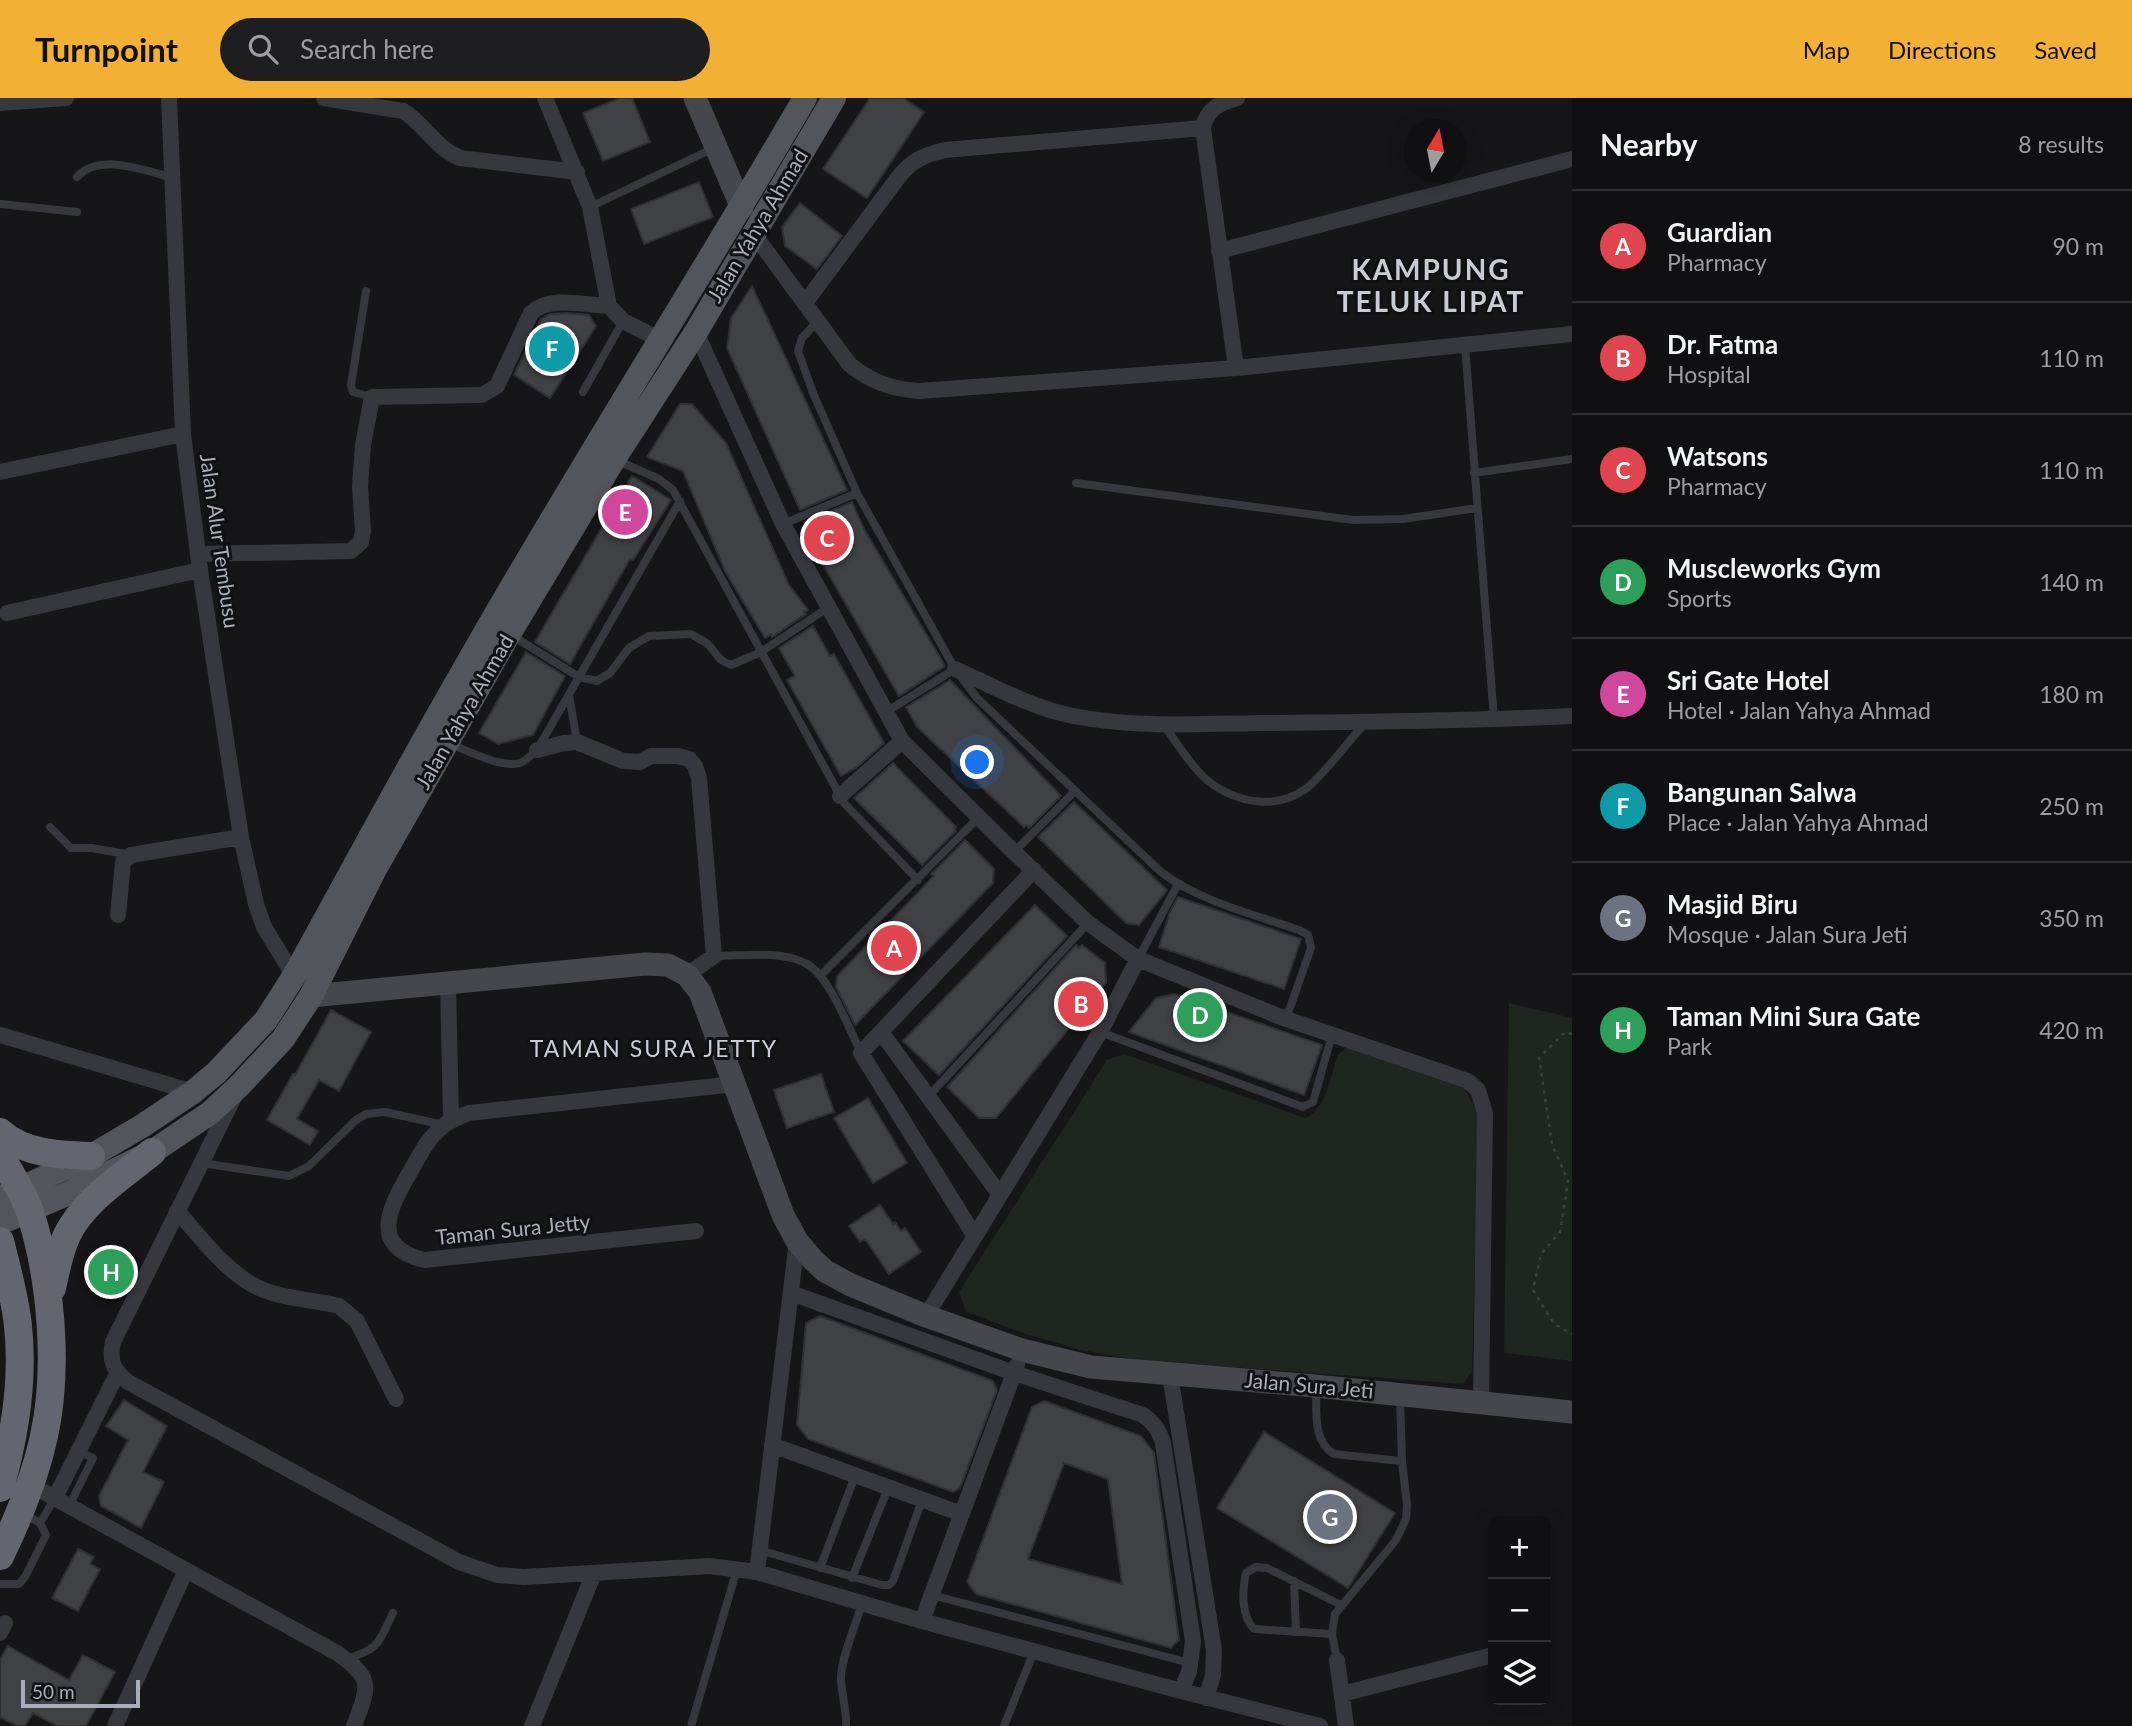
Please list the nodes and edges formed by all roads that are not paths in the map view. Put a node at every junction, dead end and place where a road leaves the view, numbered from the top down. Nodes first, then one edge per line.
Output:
1 (66, 98) edge
2 (169, 98) edge
3 (324, 98) edge
4 (545, 98) edge
5 (695, 98) edge
6 (806, 98) edge
7 (834, 98) edge
8 (1237, 98) edge
9 (0, 103) edge
10 (404, 104) edge
11 (1203, 128) junction
12 (716, 147) junction
13 (1572, 159) edge
14 (577, 172) junction
15 (76, 177) dead end
16 (172, 177) junction
17 (0, 204) edge
18 (590, 207) junction
19 (742, 208) junction
20 (77, 212) dead end
21 (753, 233) junction
22 (1219, 251) junction
23 (366, 291) dead end
24 (805, 303) junction
25 (609, 306) junction
26 (622, 321) junction
27 (818, 321) junction
28 (695, 332) junction
29 (1572, 334) edge
30 (659, 339) junction
31 (1465, 345) junction
32 (1236, 369) junction
33 (583, 392) dead end
34 (372, 397) junction
35 (183, 434) junction
36 (614, 459) junction
37 (1572, 459) edge
38 (0, 472) edge
39 (1474, 473) junction
40 (1076, 483) dead end
41 (857, 493) junction
42 (680, 501) junction
43 (1477, 508) junction
44 (783, 524) junction
45 (200, 562) junction
46 (829, 607) junction
47 (7, 612) dead end
48 (509, 634) junction
49 (761, 652) junction
50 (955, 669) junction
51 (579, 677) junction
52 (569, 695) junction
53 (886, 712) junction
54 (1572, 716) edge
55 (1494, 720) junction
56 (1365, 723) junction
57 (1163, 724) junction
58 (902, 741) junction
59 (577, 742) junction
60 (447, 743) junction
61 (537, 750) junction
62 (1075, 791) junction
63 (840, 796) junction
64 (978, 818) junction
65 (50, 827) dead end
66 (242, 837) junction
67 (1014, 852) junction
68 (131, 855) junction
69 (1034, 870) junction
70 (918, 880) junction
71 (1178, 884) junction
72 (118, 915) dead end
73 (1088, 923) junction
74 (714, 956) junction
75 (1138, 959) junction
76 (687, 975) junction
77 (821, 975) junction
78 (294, 976) junction
79 (448, 982) junction
80 (311, 996) junction
81 (1286, 1019) junction
82 (881, 1032) junction
83 (1100, 1032) junction
84 (0, 1035) edge
85 (1332, 1035) junction
86 (861, 1053) junction
87 (735, 1084) junction
88 (239, 1086) junction
89 (193, 1091) junction
90 (927, 1098) junction
91 (447, 1122) junction
92 (0, 1132) edge
93 (152, 1152) junction
94 (0, 1155) edge
95 (91, 1156) junction
96 (201, 1163) junction
97 (1000, 1195) junction
98 (16, 1199) edge
99 (177, 1211) junction
100 (0, 1223) edge
101 (696, 1231) dead end
102 (974, 1235) junction
103 (0, 1241) edge
104 (797, 1241) junction
105 (791, 1293) junction
106 (48, 1306) junction
107 (926, 1316) junction
108 (1022, 1350) junction
109 (1014, 1373) junction
110 (117, 1374) junction
111 (1170, 1375) junction
112 (1315, 1386) junction
113 (1399, 1395) junction
114 (396, 1399) dead end
115 (1481, 1402) junction
116 (1572, 1412) edge
117 (772, 1445) junction
118 (1402, 1461) junction
119 (855, 1476) junction
120 (0, 1488) edge
121 (888, 1488) junction
122 (52, 1496) junction
123 (922, 1500) junction
124 (962, 1514) junction
125 (31, 1518) junction
126 (759, 1550) junction
127 (0, 1556) edge
128 (820, 1568) junction
129 (737, 1569) junction
130 (186, 1570) junction
131 (757, 1572) junction
132 (594, 1573) junction
133 (852, 1578) junction
134 (1294, 1581) junction
135 (0, 1584) edge
136 (932, 1595) junction
137 (862, 1603) junction
138 (1341, 1605) junction
139 (393, 1613) dead end
140 (922, 1621) junction
141 (1296, 1632) junction
142 (1332, 1633) junction
143 (1034, 1651) junction
144 (1488, 1656) edge
145 (346, 1659) junction
146 (1337, 1660) joint
147 (1191, 1663) junction
148 (1181, 1691) junction
149 (1342, 1694) junction
150 (1206, 1698) junction
151 (115, 1726) edge
152 (354, 1726) edge
153 (532, 1726) edge
154 (691, 1726) edge
155 (846, 1726) edge
156 (1004, 1726) edge
157 (1320, 1726) edge
158 (1346, 1726) edge

1 - 9 street
2 - 16 street, Jalan Alur Tembusu
3 - 10 street
4 - 14 street
5 - 12 street
6 - 19 main road, Jalan Yahya Ahmad
7 - 21 main road, Jalan Yahya Ahmad
8 - 11 street
10 - 14 street
11 - 22 street
11 - 24 street
12 - 18 lane
12 - 19 street
13 - 22 street
14 - 18 street
15 - 16 lane
16 - 35 street, Jalan Alur Tembusu
17 - 20 lane
18 - 25 street
19 - 30 main road, Jalan Yahya Ahmad
21 - 24 street
21 - 28 main road, Jalan Yahya Ahmad
22 - 32 street
23 - 34 lane
24 - 27 street
25 - 26 street
25 - 34 street
26 - 30 street
26 - 33 lane
27 - 32 street
27 - 41 lane
28 - 36 main road, Jalan Yahya Ahmad
28 - 44 street
29 - 31 street
30 - 78 main road, Jalan Yahya Ahmad
31 - 32 street
31 - 39 lane
34 - 45 street
35 - 38 street
35 - 45 street, Jalan Alur Tembusu
36 - 42 lane
36 - 48 main road, Jalan Yahya Ahmad
37 - 39 lane
39 - 43 lane
40 - 43 lane
41 - 44 lane
41 - 50 lane
42 - 49 lane
42 - 51 lane
43 - 55 lane
44 - 46 street
45 - 47 street
45 - 66 street, Jalan Alur Tembusu
46 - 49 lane
46 - 53 street
48 - 51 lane
48 - 60 main road, Jalan Yahya Ahmad
49 - 51 lane
49 - 63 lane
50 - 53 lane
50 - 57 street
50 - 62 lane
51 - 52 lane
52 - 59 lane
52 - 61 lane
53 - 58 street
54 - 55 street
55 - 56 street
56 - 57 street
56 - 57 lane
58 - 63 street
58 - 64 street
59 - 61 street
59 - 74 street
60 - 61 lane
60 - 80 main road, Jalan Yahya Ahmad
62 - 67 lane
62 - 71 lane
63 - 70 lane
64 - 67 street
64 - 70 lane
65 - 68 lane
66 - 68 street
66 - 78 street, Jalan Alur Tembusu
67 - 69 street
68 - 72 street
69 - 73 street
69 - 82 street
70 - 77 lane
71 - 75 lane
71 - 81 lane
73 - 75 street
73 - 90 lane
74 - 76 street
74 - 77 lane
75 - 81 street
75 - 83 street
76 - 79 street
76 - 87 street, Jalan Sura Jeti
77 - 86 lane
78 - 89 main road, Jalan Yahya Ahmad
79 - 80 street
79 - 91 street
80 - 88 main road, Jalan Yahya Ahmad
81 - 85 street
82 - 86 street
82 - 90 street
83 - 85 lane
83 - 97 street
84 - 89 street
85 - 115 street
86 - 102 street
87 - 91 street
87 - 104 street, Jalan Sura Jeti
88 - 93 main road, Jalan Yahya Ahmad
88 - 96 street
89 - 95 main road, Jalan Yahya Ahmad
90 - 97 street
91 - 96 lane
91 - 101 street, Taman Sura Jetty
92 - 95 highway
93 - 98 main road, Jalan Yahya Ahmad
93 - 106 highway
94 - 98 highway
95 - 98 main road, Jalan Yahya Ahmad
96 - 99 street
97 - 102 street
98 - 100 main road, Jalan Yahya Ahmad
98 - 106 highway
99 - 110 street
99 - 114 street
102 - 107 street
103 - 120 highway
104 - 105 street
104 - 107 street, Jalan Sura Jeti
105 - 109 street
105 - 117 street
106 - 122 highway
107 - 108 street, Jalan Sura Jeti
108 - 109 street
108 - 111 street, Jalan Sura Jeti
109 - 124 street
109 - 147 street
110 - 122 street
110 - 132 street
111 - 112 street, Jalan Sura Jeti
111 - 150 street
112 - 113 street, Jalan Sura Jeti
112 - 118 lane
113 - 115 street, Jalan Sura Jeti
113 - 118 lane
115 - 116 street, Jalan Sura Jeti
117 - 119 street
117 - 126 street
118 - 138 lane
119 - 121 street
119 - 128 lane
121 - 123 street
121 - 133 lane
122 - 125 highway
122 - 130 street
123 - 124 street
123 - 133 lane
124 - 136 street
125 - 127 highway
125 - 135 lane
126 - 128 lane
126 - 131 street
128 - 133 lane
129 - 131 street
129 - 132 street
129 - 154 lane
130 - 145 street
130 - 151 street
131 - 137 street
132 - 153 street
134 - 138 lane
134 - 141 lane
134 - 141 lane
136 - 140 street
136 - 147 lane
137 - 140 street
137 - 155 lane
138 - 142 lane
139 - 145 lane
140 - 143 street
141 - 142 lane
142 - 146 lane
143 - 148 street
143 - 156 lane
144 - 149 street
145 - 152 street
146 - 149 street
147 - 148 street
148 - 150 street
149 - 158 street
150 - 157 street

